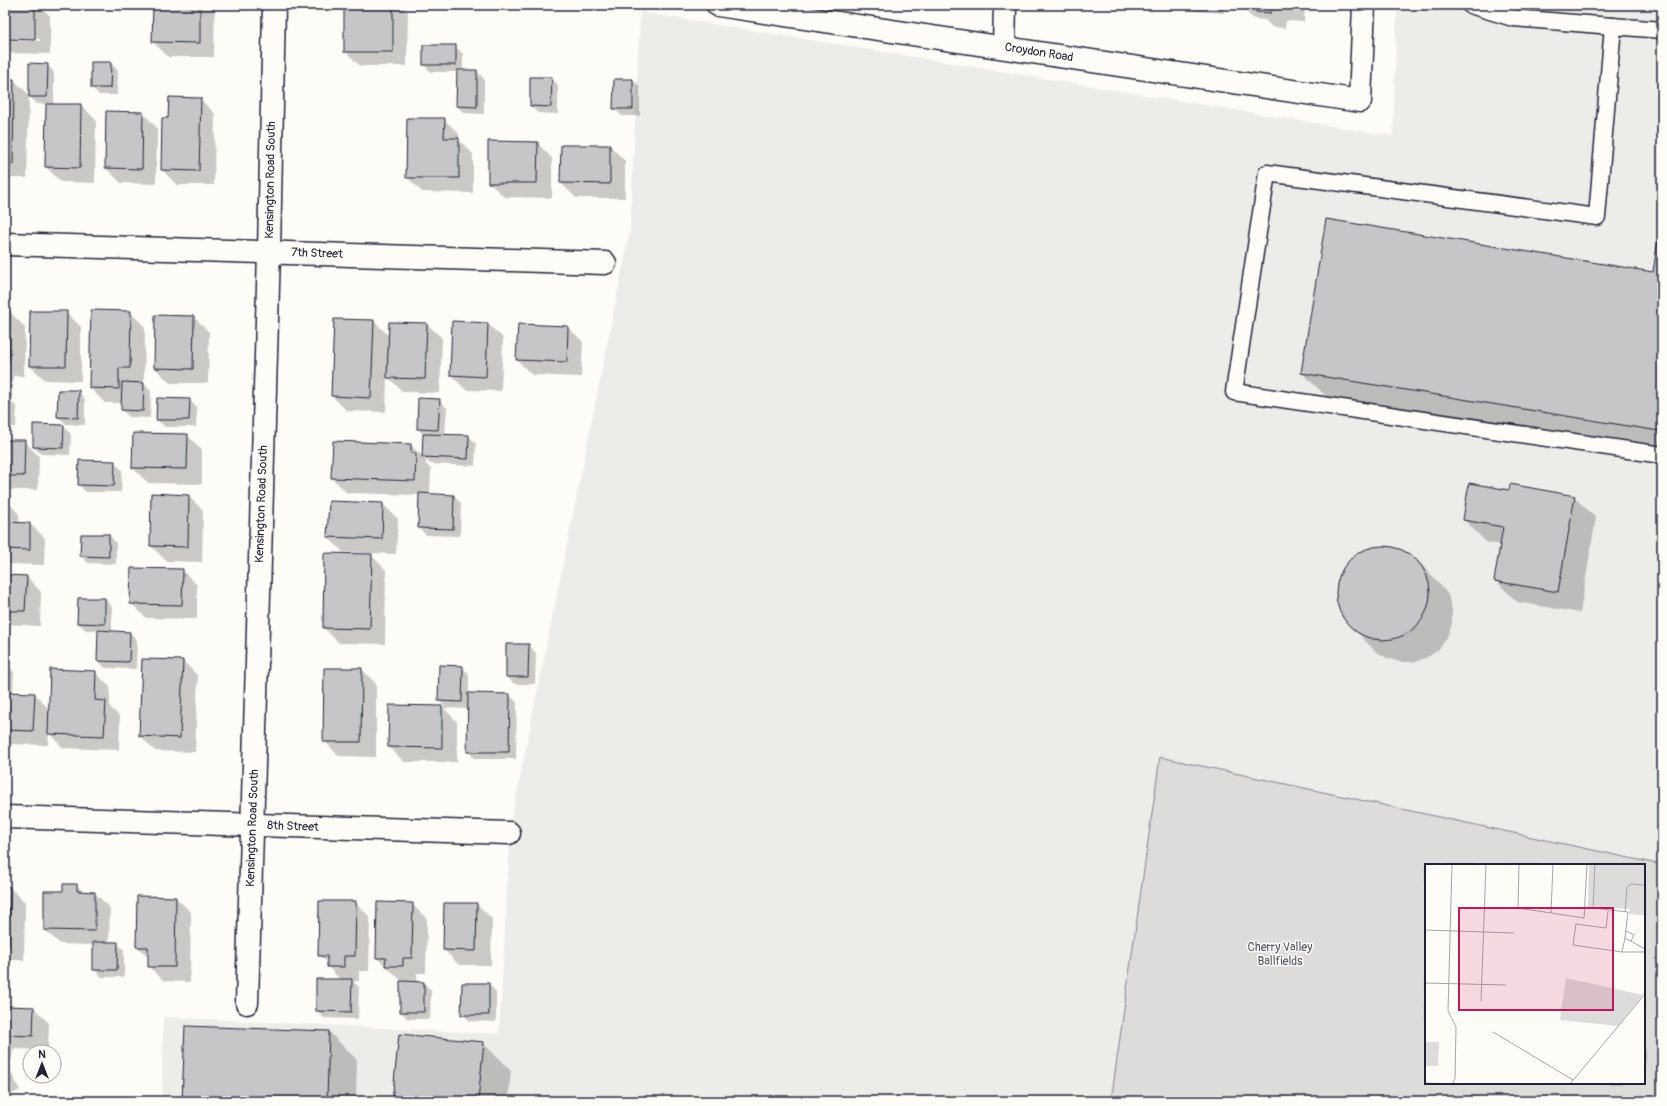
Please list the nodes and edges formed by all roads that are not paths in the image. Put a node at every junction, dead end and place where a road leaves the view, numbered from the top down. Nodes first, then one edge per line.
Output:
1 (274, 5) edge
2 (718, 5) edge
3 (1005, 5) edge
4 (1364, 5) edge
5 (1470, 5) edge
6 (1613, 26) junction
7 (1662, 30) edge
8 (1004, 47) junction
9 (5, 244) edge
10 (269, 252) junction
11 (605, 263) dead end
12 (1662, 455) edge
13 (5, 817) edge
14 (252, 825) junction
15 (509, 833) dead end
16 (247, 1004) dead end

1 - 10 street, Kensington Road South
2 - 8 street, Croydon Road
3 - 8 street
4 - 8 street, Croydon Road
5 - 6 lane
6 - 7 lane
6 - 12 lane
9 - 10 street, 7th Street
10 - 11 street, 7th Street
10 - 14 street, Kensington Road South
13 - 14 street, 8th Street
14 - 15 street, 8th Street
14 - 16 street, Kensington Road South

